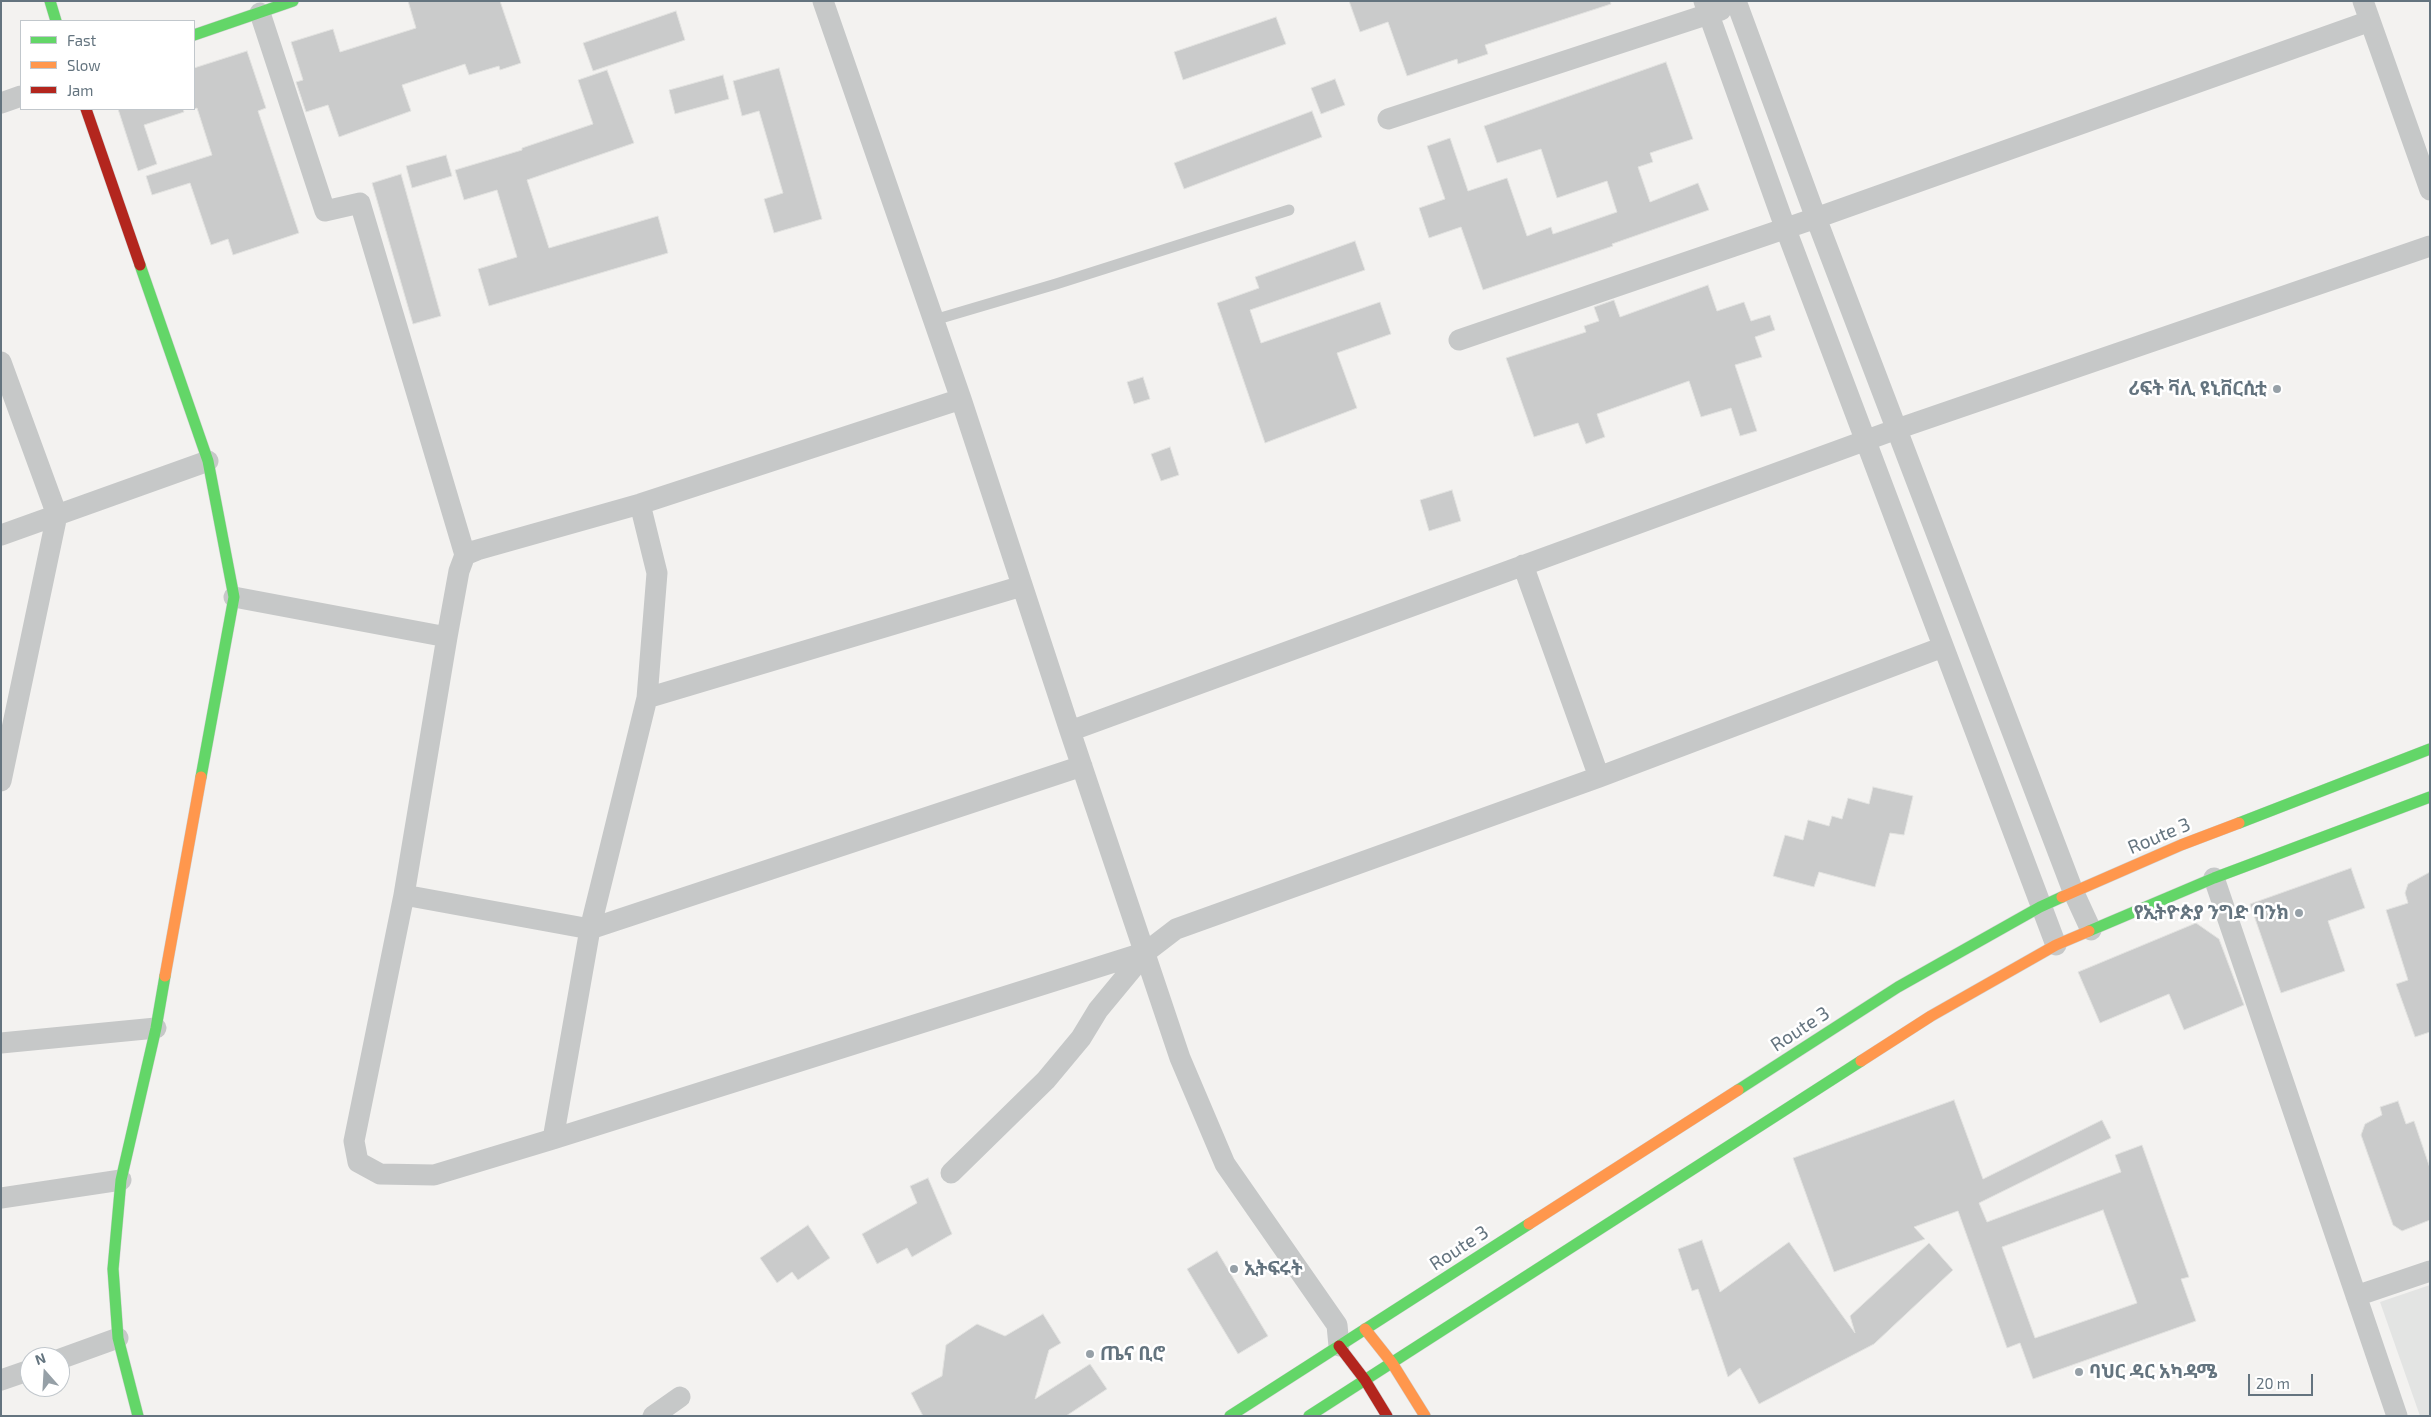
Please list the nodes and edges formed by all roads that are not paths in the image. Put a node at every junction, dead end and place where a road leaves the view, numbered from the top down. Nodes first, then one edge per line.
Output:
1 (50, 1) edge
2 (293, 1) edge
3 (823, 1) edge
4 (1739, 2) edge
5 (1706, 8) edge
6 (2366, 11) edge
7 (260, 12) junction
8 (56, 20) edge
9 (195, 35) edge
10 (20, 96) edge
11 (1, 103) edge
12 (86, 110) edge
13 (1388, 119) dead end
14 (2430, 190) edge
15 (1289, 210) dead end
16 (1816, 218) junction
17 (1785, 227) junction
18 (2430, 246) edge
19 (934, 320) junction
20 (1459, 340) dead end
21 (1, 362) edge
22 (962, 399) junction
23 (1898, 429) junction
24 (1865, 441) junction
25 (208, 461) junction
26 (640, 504) junction
27 (57, 515) junction
28 (1, 535) edge
29 (465, 555) junction
30 (1524, 566) junction
31 (1022, 586) junction
32 (234, 597) junction
33 (447, 637) junction
34 (1943, 647) junction
35 (647, 698) junction
36 (11, 703) edge
37 (1070, 731) junction
38 (2430, 750) edge
39 (1082, 766) junction
40 (1598, 777) junction
41 (1, 781) edge
42 (2430, 797) edge
43 (2214, 878) junction
44 (2073, 891) junction
45 (404, 895) junction
46 (2040, 907) junction
47 (590, 928) junction
48 (2091, 930) junction
49 (2056, 945) junction
50 (1146, 952) junction
51 (156, 1028) junction
52 (1, 1043) edge
53 (553, 1139) junction
54 (951, 1173) dead end
55 (121, 1180) junction
56 (1, 1198) edge
57 (2430, 1271) edge
58 (2356, 1296) junction
59 (1365, 1329) junction
60 (1338, 1335) junction
61 (118, 1338) junction
62 (70, 1355) edge
63 (1392, 1363) junction
64 (20, 1373) edge
65 (1, 1380) edge
66 (1365, 1380) junction
67 (680, 1397) dead end
68 (138, 1416) edge
69 (653, 1416) edge
70 (1230, 1416) edge
71 (1309, 1416) edge
72 (1387, 1416) edge
73 (1425, 1416) edge
74 (2397, 1416) edge

1 - 8 main road
2 - 7 main road
3 - 19 street
4 - 5 street
4 - 16 street
5 - 13 street
5 - 17 street
6 - 14 street
6 - 16 street
7 - 9 main road
7 - 29 street
10 - 11 street
12 - 25 main road
15 - 19 lane
16 - 17 street
16 - 23 street
17 - 20 street
17 - 24 street
18 - 23 street
19 - 22 street
21 - 27 street
22 - 26 street
22 - 31 street
23 - 24 street
23 - 44 street
24 - 30 street
24 - 34 street
25 - 27 street
25 - 32 main road
26 - 29 street
26 - 35 street
27 - 28 street
27 - 36 street
29 - 33 street
30 - 37 street
30 - 40 street
31 - 35 street
31 - 37 street
32 - 33 street
32 - 51 main road
33 - 45 street
34 - 40 street
34 - 46 street
35 - 47 street
36 - 41 street
37 - 39 street
38 - 44 main road, Route 3
39 - 47 street
39 - 50 street
40 - 50 street
42 - 43 main road
43 - 48 main road
43 - 58 street
44 - 46 main road, Route 3
44 - 48 street
45 - 47 street
45 - 53 street
46 - 49 street
46 - 59 main road, Route 3
47 - 53 street
48 - 49 main road
49 - 63 main road
50 - 53 street
50 - 54 street
50 - 60 street
51 - 52 street
51 - 55 main road
55 - 56 street
55 - 61 main road
57 - 58 street
58 - 74 street
59 - 60 street
59 - 63 main road
60 - 66 main road
60 - 70 main road
61 - 62 street
61 - 68 main road
63 - 66 main road
63 - 73 main road
64 - 65 street
66 - 71 main road
66 - 72 main road
67 - 69 street

